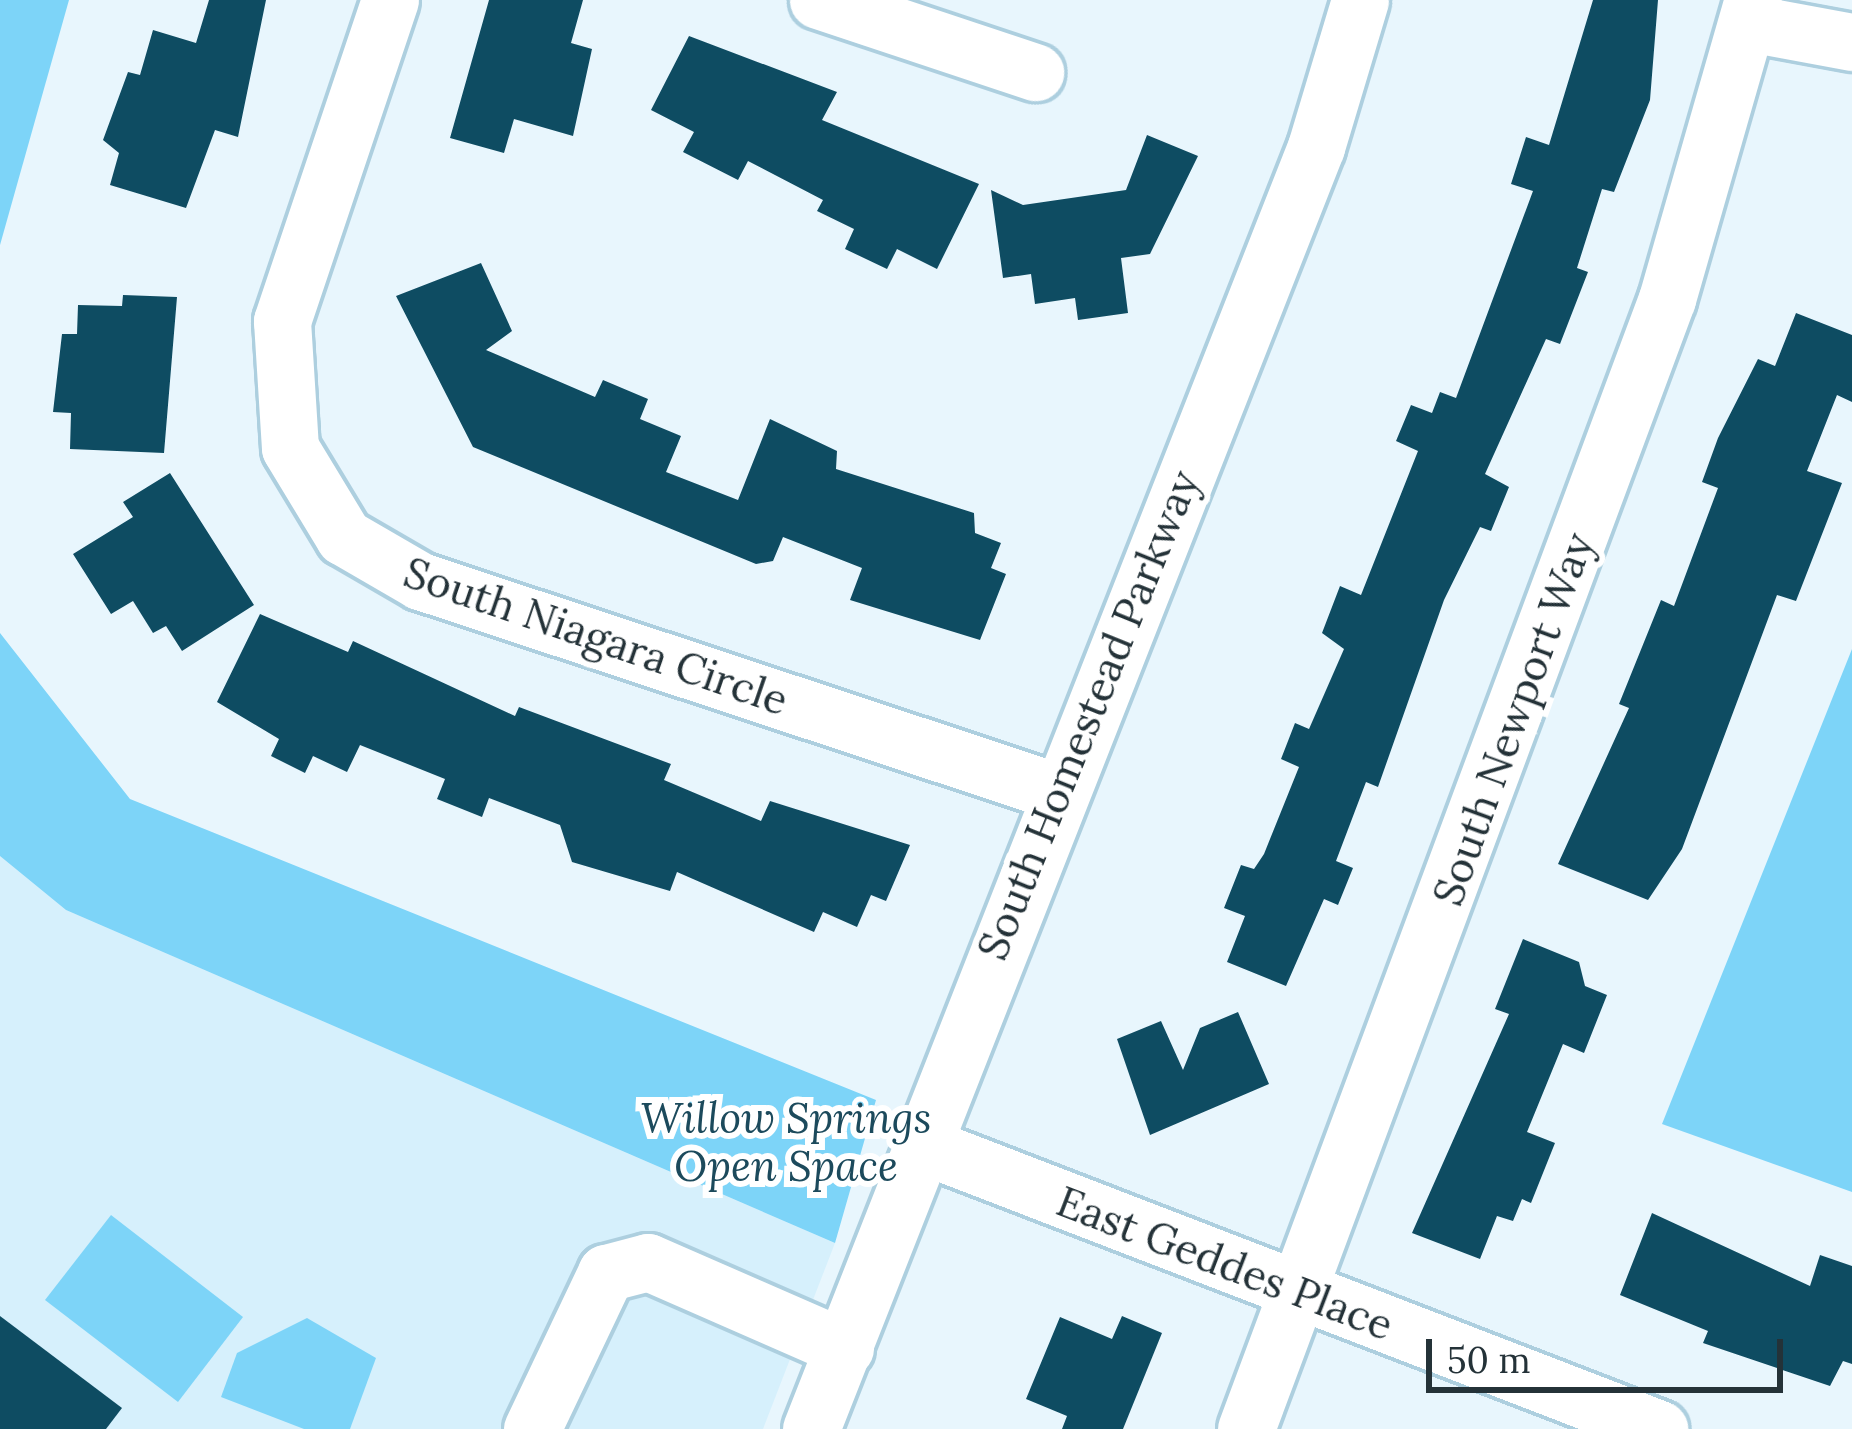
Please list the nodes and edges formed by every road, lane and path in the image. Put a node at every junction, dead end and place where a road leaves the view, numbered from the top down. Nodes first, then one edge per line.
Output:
1 (390, 0) edge
2 (818, 0) edge
3 (1360, 0) edge
4 (1751, 11) edge
5 (1852, 42) edge
6 (1035, 72) dead end
7 (1055, 791) junction
8 (926, 1146) junction
9 (1302, 1298) junction
10 (845, 1348) junction
11 (532, 1429) edge
12 (812, 1429) edge
13 (1246, 1429) edge
14 (1659, 1429) edge

1 - 7 street, South Niagara Circle
2 - 6 street
3 - 7 street, South Homestead Parkway
4 - 5 street
4 - 9 street, South Newport Way
7 - 8 street, South Homestead Parkway
8 - 9 street, East Geddes Place
8 - 10 street, South Homestead Parkway
9 - 13 street, South Newport Way
9 - 14 street, East Geddes Place
10 - 11 street
10 - 12 street, South Homestead Parkway

